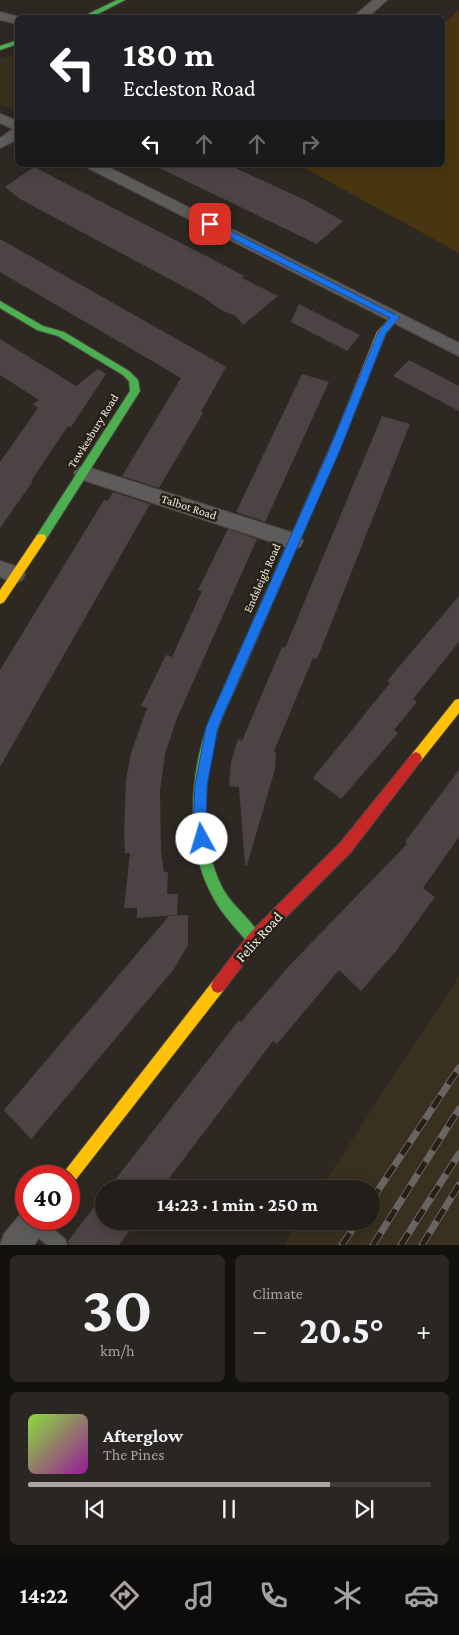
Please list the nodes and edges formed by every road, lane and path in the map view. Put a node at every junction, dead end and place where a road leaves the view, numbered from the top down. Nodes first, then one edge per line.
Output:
1 (122, 0) edge
2 (382, 0) edge
3 (88, 15) edge
4 (362, 15) edge
5 (0, 16) edge
6 (15, 19) edge
7 (15, 43) edge
8 (0, 48) edge
9 (0, 118) edge
10 (15, 125) edge
11 (15, 134) edge
12 (0, 144) edge
13 (97, 167) edge
14 (0, 304) edge
15 (396, 317) junction
16 (459, 350) edge
17 (84, 473) junction
18 (293, 541) junction
19 (8, 572) edge
20 (0, 599) edge
21 (459, 704) edge
22 (254, 939) junction
23 (79, 1165) edge
24 (26, 1230) edge
25 (44, 1230) edge
26 (15, 1245) edge
27 (58, 1245) edge

1 - 3 street
2 - 4 street
5 - 6 street
7 - 8 street
9 - 10 street
11 - 12 street
13 - 15 street
14 - 17 street, Tewkesbury Road
15 - 16 street
15 - 18 street, Endsleigh Road
17 - 18 street, Talbot Road
17 - 19 street, Tewkesbury Road
18 - 22 street, Endsleigh Road
19 - 20 street, Tewkesbury Road
21 - 22 street, Felix Road
22 - 23 street, Felix Road
24 - 26 street
25 - 27 lane

